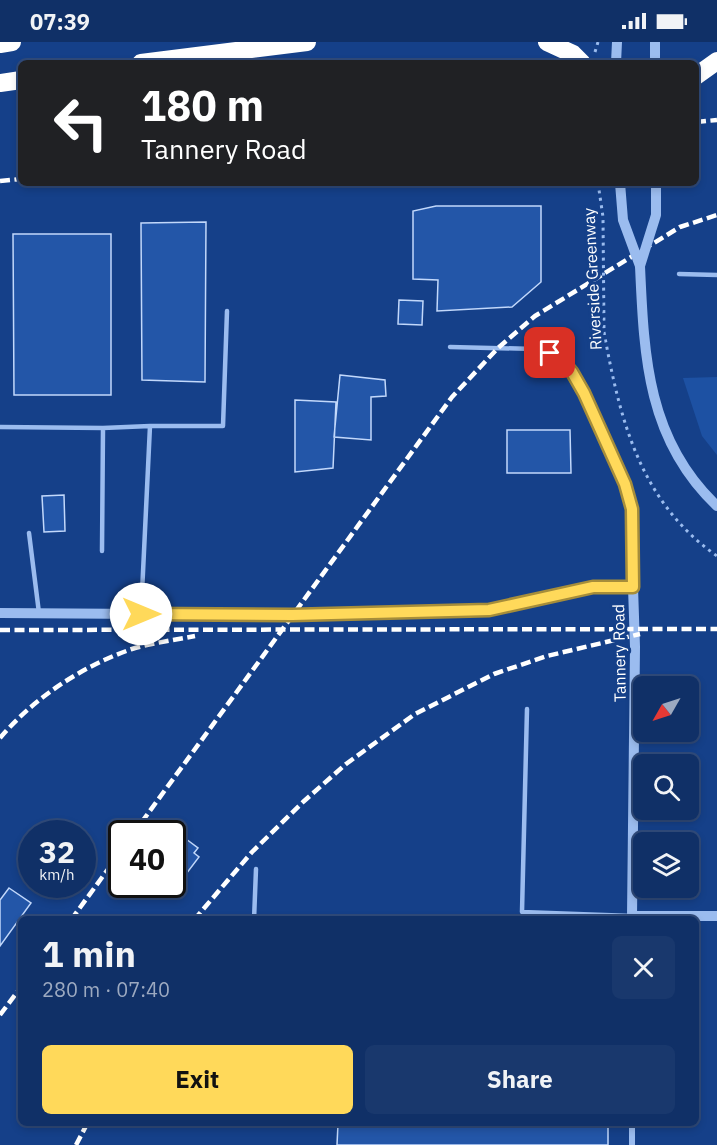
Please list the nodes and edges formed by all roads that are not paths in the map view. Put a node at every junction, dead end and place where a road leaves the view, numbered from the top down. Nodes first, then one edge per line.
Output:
1 (12, 42) edge
2 (307, 42) edge
3 (548, 42) edge
4 (617, 42) edge
5 (655, 42) edge
6 (0, 44) edge
7 (578, 58) edge
8 (616, 58) edge
9 (655, 58) edge
10 (165, 60) edge
11 (717, 61) edge
12 (699, 74) edge
13 (18, 80) edge
14 (0, 83) edge
15 (620, 186) edge
16 (656, 186) edge
17 (640, 266) junction
18 (679, 274) dead end
19 (717, 275) edge
20 (227, 311) dead end
21 (450, 347) dead end
22 (534, 349) joint
23 (150, 426) junction
24 (0, 427) edge
25 (103, 428) junction
26 (717, 506) edge
27 (28, 533) dead end
28 (102, 551) dead end
29 (633, 587) junction
30 (0, 613) edge
31 (39, 614) junction
32 (141, 614) junction
33 (527, 709) dead end
34 (256, 869) dead end
35 (522, 912) junction
36 (254, 916) edge
37 (522, 916) edge
38 (596, 916) edge
39 (633, 916) edge
40 (699, 916) edge
41 (717, 916) edge
42 (632, 1126) edge
43 (632, 1145) edge

1 - 6 highway
2 - 10 highway
3 - 7 highway
4 - 8 street
5 - 9 street
11 - 12 highway
13 - 14 highway
15 - 17 street, bridge
16 - 17 street, bridge
17 - 26 street
18 - 19 lane
20 - 23 lane
21 - 22 lane
22 - 29 street, Tannery Road
23 - 25 lane
23 - 32 lane
24 - 25 lane
25 - 28 lane
27 - 31 lane
29 - 32 street
29 - 39 street, Tannery Road
30 - 31 street
31 - 32 street
33 - 35 lane
34 - 36 lane
35 - 37 lane
35 - 38 lane
40 - 41 street
42 - 43 street

